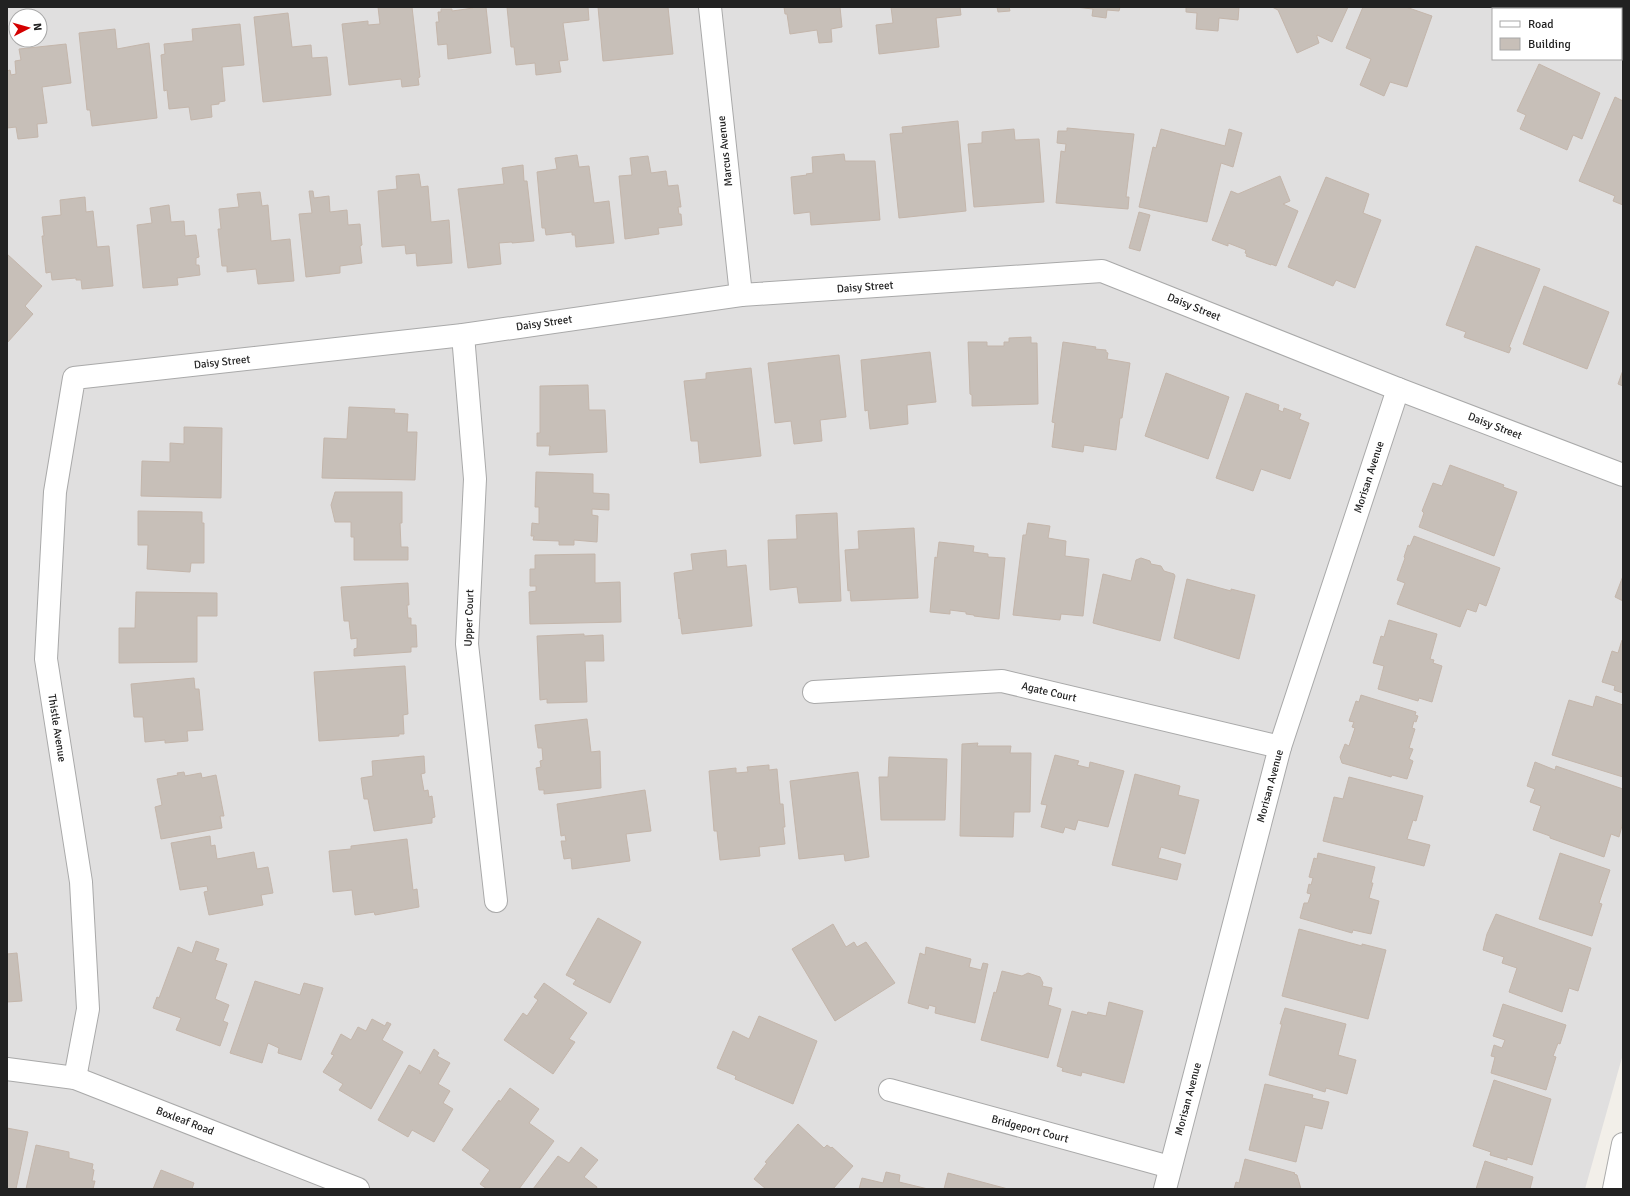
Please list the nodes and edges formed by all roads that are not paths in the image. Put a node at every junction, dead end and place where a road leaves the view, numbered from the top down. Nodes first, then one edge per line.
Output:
1 (710, 7) edge
2 (741, 295) junction
3 (463, 335) junction
4 (74, 378) joint
5 (1398, 389) junction
6 (1623, 474) edge
7 (814, 692) dead end
8 (1280, 747) junction
9 (496, 901) dead end
10 (7, 1069) edge
11 (75, 1078) junction
12 (890, 1090) dead end
13 (1623, 1144) edge
14 (1170, 1167) junction
15 (358, 1189) edge
16 (1165, 1189) edge
17 (1614, 1189) edge

1 - 2 street, Marcus Avenue
2 - 3 street, Daisy Street
2 - 5 street, Daisy Street
3 - 4 street, Daisy Street
3 - 9 street, Upper Court
4 - 11 street, Thistle Avenue
5 - 6 street, Daisy Street
5 - 8 street, Morisan Avenue
7 - 8 street, Agate Court
8 - 14 street, Morisan Avenue
10 - 11 street, Boxleaf Road
11 - 15 street, Boxleaf Road
12 - 14 street, Bridgeport Court
13 - 17 street
14 - 16 street, Morisan Avenue

